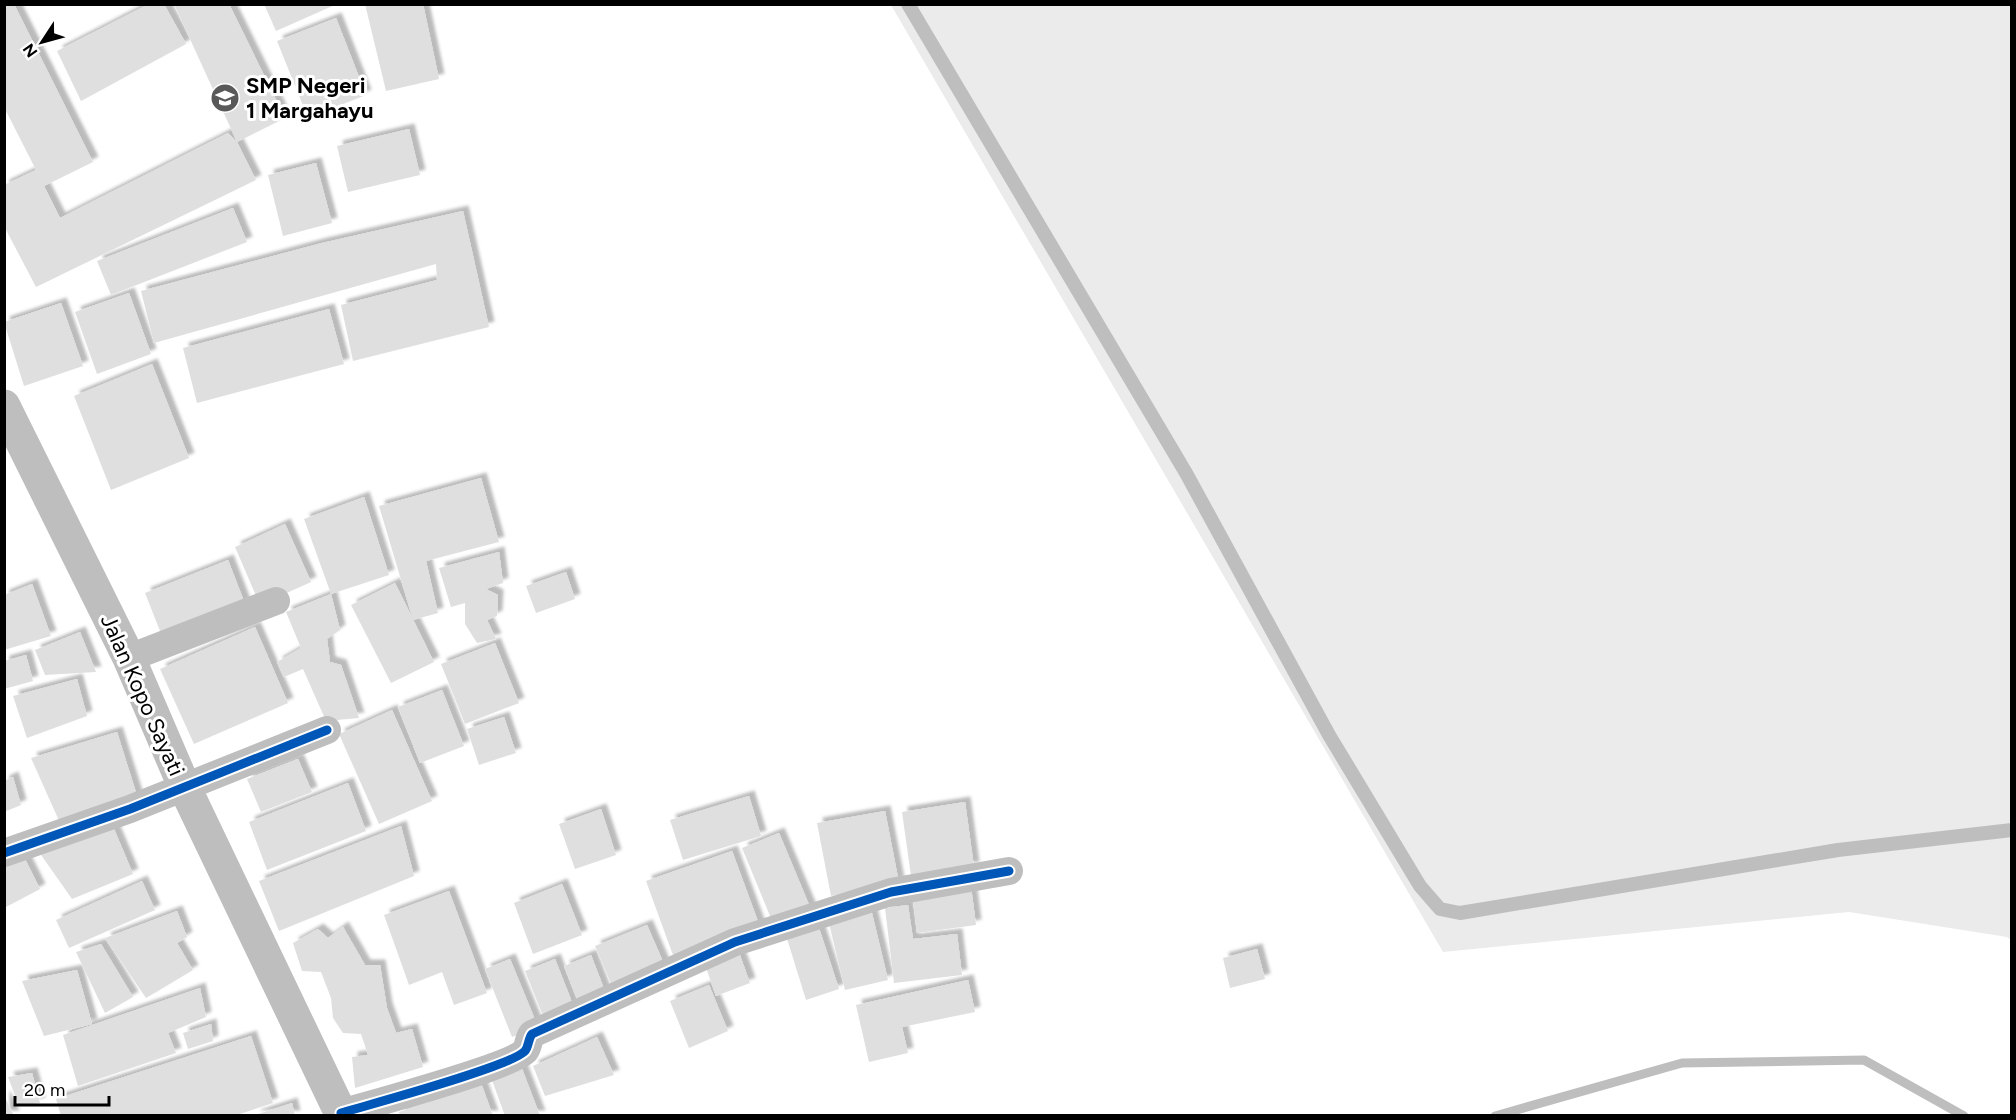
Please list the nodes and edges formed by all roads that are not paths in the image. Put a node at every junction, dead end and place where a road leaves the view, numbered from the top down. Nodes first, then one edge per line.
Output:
1 (908, 4) edge
2 (4, 406) edge
3 (276, 601) dead end
4 (129, 658) junction
5 (327, 730) dead end
6 (184, 786) junction
7 (2012, 830) edge
8 (4, 853) edge
9 (1009, 871) dead end
10 (342, 1114) edge

1 - 7 lane
2 - 4 main road, Jalan Kopo Sayati
3 - 4 street
4 - 6 main road, Jalan Kopo Sayati
5 - 6 street
6 - 8 street
6 - 10 main road, Jalan Kopo Sayati
9 - 10 street

